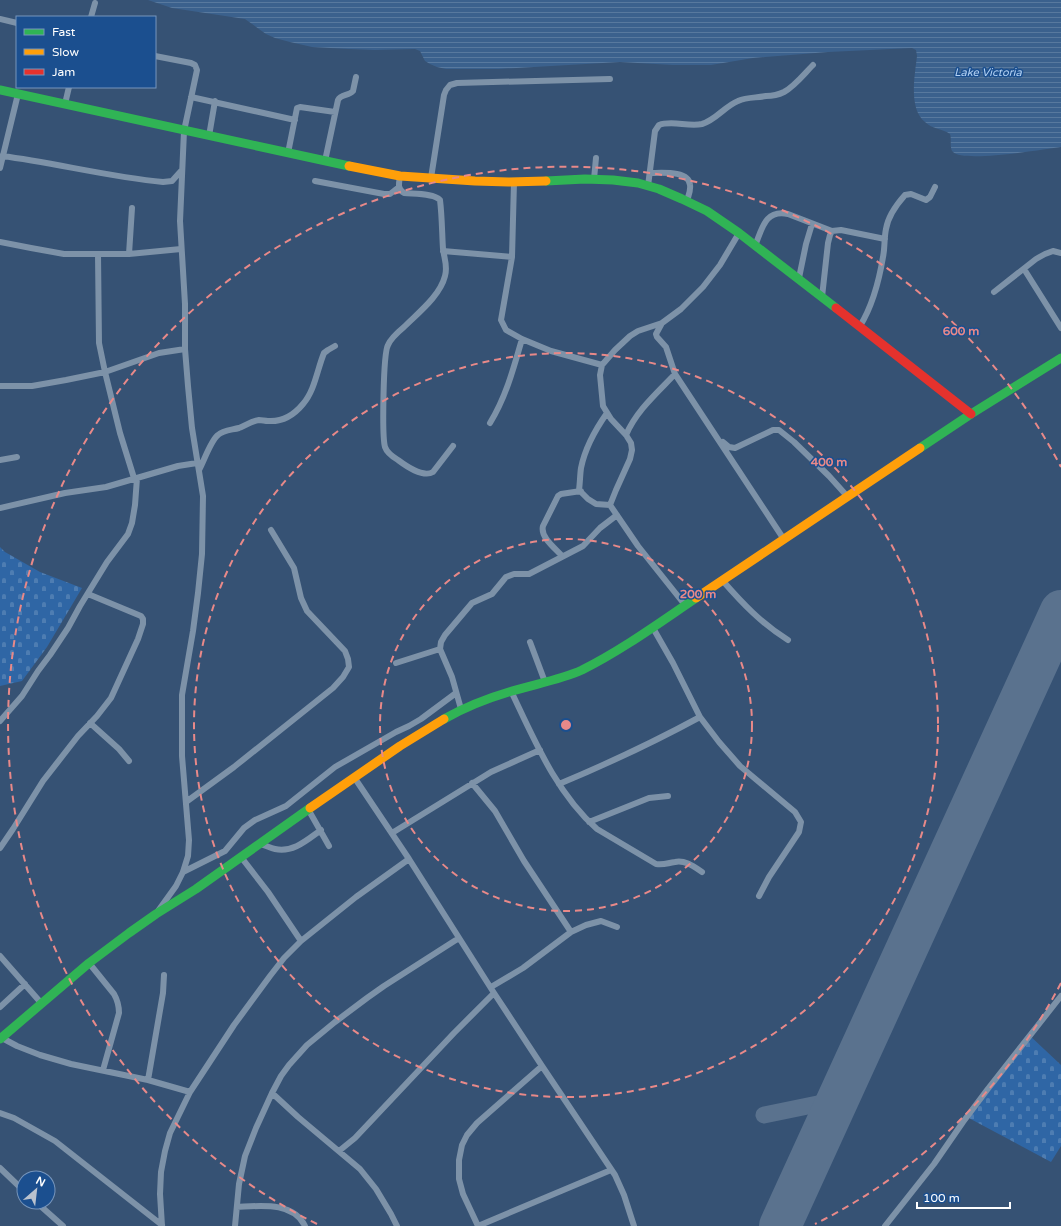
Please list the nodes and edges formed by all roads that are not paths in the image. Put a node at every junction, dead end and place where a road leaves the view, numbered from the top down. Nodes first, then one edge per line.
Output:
1 (95, 3) dead end
2 (92, 16) edge
3 (0, 19) edge
4 (16, 23) edge
5 (156, 56) edge
6 (813, 65) dead end
7 (356, 77) dead end
8 (610, 79) dead end
9 (68, 88) edge
10 (0, 90) edge
11 (18, 94) junction
12 (192, 97) junction
13 (215, 101) junction
14 (65, 104) junction
15 (335, 112) junction
16 (295, 120) junction
17 (184, 131) junction
18 (209, 136) junction
19 (288, 153) junction
20 (2, 156) junction
21 (596, 158) dead end
22 (325, 161) junction
23 (0, 168) edge
24 (181, 171) junction
25 (650, 173) junction
26 (400, 176) junction
27 (431, 178) junction
28 (594, 179) junction
29 (315, 181) dead end
30 (514, 182) junction
31 (648, 186) junction
32 (935, 186) dead end
33 (398, 187) junction
34 (687, 201) junction
35 (132, 208) dead end
36 (812, 224) junction
37 (832, 231) junction
38 (739, 233) junction
39 (885, 239) junction
40 (0, 242) edge
41 (755, 246) junction
42 (180, 249) junction
43 (443, 251) junction
44 (1061, 252) edge
45 (98, 254) junction
46 (129, 254) junction
47 (512, 257) junction
48 (1024, 269) junction
49 (799, 278) junction
50 (994, 292) dead end
51 (822, 297) junction
52 (662, 323) junction
53 (860, 326) junction
54 (1061, 328) edge
55 (522, 339) junction
56 (335, 346) dead end
57 (185, 349) junction
58 (1061, 358) edge
59 (602, 365) junction
60 (105, 372) junction
61 (675, 374) junction
62 (0, 386) edge
63 (607, 413) junction
64 (971, 414) junction
65 (490, 423) dead end
66 (626, 435) junction
67 (718, 439) junction
68 (452, 446) dead end
69 (17, 458) dead end
70 (0, 460) edge
71 (197, 463) junction
72 (199, 470) junction
73 (136, 478) junction
74 (581, 491) junction
75 (847, 496) junction
76 (610, 506) junction
77 (0, 508) edge
78 (617, 515) junction
79 (271, 530) dead end
80 (783, 538) junction
81 (562, 556) junction
82 (722, 580) junction
83 (88, 594) junction
84 (686, 605) junction
85 (653, 628) junction
86 (788, 640) dead end
87 (530, 642) dead end
88 (440, 649) junction
89 (396, 663) dead end
90 (545, 682) junction
91 (511, 691) junction
92 (456, 693) junction
93 (460, 709) junction
94 (700, 717) junction
95 (0, 721) edge
96 (90, 722) junction
97 (540, 750) junction
98 (129, 761) dead end
99 (354, 777) junction
100 (472, 783) junction
101 (559, 784) junction
102 (668, 796) dead end
103 (186, 802) junction
104 (308, 809) junction
105 (589, 822) junction
106 (320, 830) junction
107 (392, 833) junction
108 (260, 844) junction
109 (329, 846) dead end
110 (0, 848) edge
111 (241, 857) junction
112 (409, 859) junction
113 (184, 872) junction
114 (702, 872) dead end
115 (759, 896) dead end
116 (156, 914) junction
117 (616, 927) dead end
118 (571, 932) junction
119 (459, 938) junction
120 (301, 941) junction
121 (0, 956) edge
122 (89, 963) junction
123 (164, 975) dead end
124 (25, 984) junction
125 (493, 990) junction
126 (1061, 996) edge
127 (42, 1004) junction
128 (0, 1007) edge
129 (1, 1038) edge
130 (542, 1066) junction
131 (103, 1070) junction
132 (148, 1080) junction
133 (190, 1092) junction
134 (272, 1093) junction
135 (0, 1113) edge
136 (339, 1151) junction
137 (0, 1168) edge
138 (611, 1170) junction
139 (16, 1183) edge
140 (236, 1207) junction
141 (45, 1210) edge
142 (162, 1225) edge
143 (63, 1226) edge
144 (235, 1226) edge
145 (305, 1226) edge
146 (397, 1226) edge
147 (634, 1226) edge
148 (886, 1226) edge

1 - 2 street
3 - 4 street
5 - 12 street
6 - 25 street
7 - 15 street
8 - 27 street
9 - 14 street
10 - 11 main road
11 - 14 main road
11 - 20 street
12 - 13 street
12 - 17 street
13 - 16 street
13 - 18 street
14 - 17 main road
15 - 16 street
15 - 22 street
16 - 19 street
17 - 18 main road
17 - 24 street
18 - 19 main road
19 - 22 main road
20 - 23 street
20 - 24 street
21 - 28 street
22 - 26 main road
24 - 42 street
25 - 31 street
25 - 34 street
26 - 27 main road
26 - 33 street
27 - 30 main road
28 - 30 main road
28 - 31 main road
29 - 33 street
30 - 47 street
31 - 34 main road
32 - 39 street
33 - 43 street
34 - 38 main road
35 - 46 street
36 - 37 street
36 - 41 street
36 - 49 street
37 - 39 street
37 - 51 street
38 - 41 main road
38 - 52 street
39 - 53 street
40 - 45 street
41 - 49 main road
42 - 46 street
42 - 57 street
43 - 47 street
43 - 68 street
44 - 48 street
45 - 46 street
45 - 60 street
47 - 55 street
48 - 50 street
48 - 54 street
49 - 51 main road
51 - 53 main road
52 - 59 street
52 - 61 street
53 - 64 main road
55 - 59 street
55 - 65 street
56 - 72 street
57 - 60 street
57 - 71 street
58 - 64 main road
59 - 63 street
60 - 62 street
60 - 73 street
61 - 66 street
61 - 67 street
63 - 66 street
63 - 74 street
64 - 75 main road
66 - 76 street
67 - 75 street
67 - 80 street
69 - 70 street
71 - 72 street
71 - 73 street
72 - 103 street
73 - 77 street
73 - 83 street
74 - 76 street
74 - 81 street
75 - 80 main road
76 - 78 street
78 - 81 street
78 - 84 street
79 - 103 street
80 - 82 main road
81 - 88 street
82 - 84 main road
82 - 86 street
83 - 95 street
83 - 96 street
84 - 85 main road
85 - 90 main road
85 - 94 street
87 - 90 street
88 - 89 street
88 - 92 street
90 - 91 main road
91 - 93 main road
91 - 97 street
92 - 93 street
92 - 113 street
93 - 99 main road
94 - 101 street
94 - 115 street
96 - 98 street
96 - 110 street
97 - 100 street
97 - 101 street
99 - 104 main road
99 - 107 street
100 - 107 street
100 - 118 street
101 - 105 street
102 - 105 street
103 - 113 street
104 - 106 street
104 - 108 main road
105 - 114 street
106 - 108 street
106 - 109 street
107 - 112 street
108 - 111 main road
111 - 116 main road
111 - 120 street
112 - 119 street
112 - 120 street
113 - 116 street
116 - 122 main road
117 - 118 street
118 - 125 street
119 - 125 street
119 - 134 street
120 - 133 street
121 - 124 street
122 - 127 main road
122 - 131 street
123 - 132 street
124 - 127 street
124 - 128 street
125 - 130 street
125 - 136 street
126 - 148 street
127 - 129 main road
129 - 131 street
130 - 138 street
130 - 138 street
131 - 132 street
132 - 133 street
133 - 142 street
134 - 136 street
134 - 140 street
135 - 142 street
136 - 146 street
137 - 139 street
138 - 147 street
140 - 144 street
140 - 145 street
141 - 143 street

